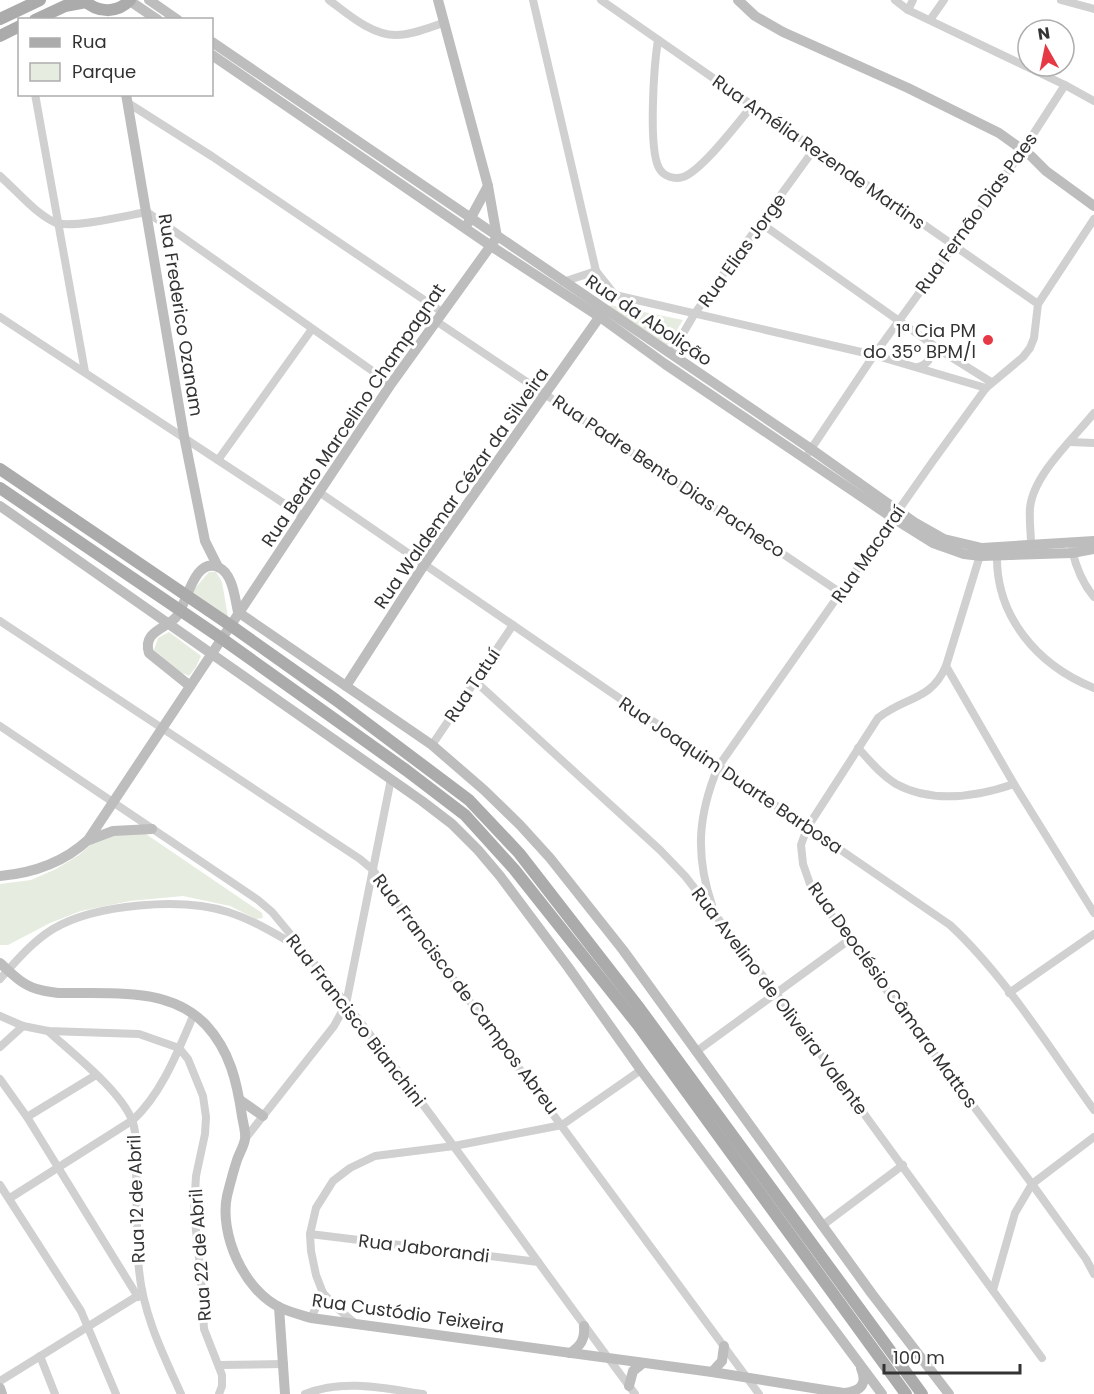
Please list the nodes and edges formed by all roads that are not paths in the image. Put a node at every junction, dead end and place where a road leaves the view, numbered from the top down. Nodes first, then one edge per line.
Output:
1 (40, 0) edge
2 (149, 0) edge
3 (329, 0) edge
4 (438, 0) edge
5 (533, 0) edge
6 (601, 0) edge
7 (738, 0) edge
8 (895, 0) edge
9 (913, 0) edge
10 (944, 0) edge
11 (1062, 0) edge
12 (85, 1) edge
13 (130, 1) edge
14 (1094, 9) edge
15 (908, 10) junction
16 (2, 15) edge
17 (110, 15) edge
18 (39, 18) edge
19 (155, 18) edge
20 (175, 18) edge
21 (930, 20) junction
22 (443, 23) junction
23 (18, 24) edge
24 (18, 26) edge
25 (0, 36) edge
26 (658, 40) junction
27 (213, 43) edge
28 (213, 56) edge
29 (1065, 85) junction
30 (35, 96) edge
31 (127, 99) edge
32 (1094, 101) edge
33 (753, 105) junction
34 (815, 148) junction
35 (1021, 153) junction
36 (0, 176) edge
37 (488, 186) junction
38 (1094, 206) edge
39 (147, 212) junction
40 (1094, 219) edge
41 (468, 223) junction
42 (762, 224) junction
43 (60, 225) junction
44 (494, 241) junction
45 (953, 245) junction
46 (596, 271) junction
47 (563, 282) junction
48 (1038, 304) junction
49 (602, 313) junction
50 (695, 314) junction
51 (0, 317) edge
52 (439, 317) junction
53 (899, 320) junction
54 (312, 328) junction
55 (929, 342) junction
56 (672, 354) junction
57 (874, 354) junction
58 (917, 367) junction
59 (85, 372) junction
60 (391, 384) junction
61 (989, 385) junction
62 (546, 394) junction
63 (1094, 413) edge
64 (184, 436) junction
65 (1070, 442) junction
66 (1094, 443) edge
67 (808, 453) junction
68 (218, 460) junction
69 (0, 469) edge
70 (0, 488) edge
71 (318, 492) junction
72 (0, 506) edge
73 (896, 515) junction
74 (303, 516) junction
75 (205, 541) junction
76 (1094, 542) edge
77 (1031, 546) junction
78 (1072, 548) junction
79 (1094, 549) edge
80 (981, 552) junction
81 (997, 552) junction
82 (424, 565) junction
83 (218, 567) junction
84 (201, 569) junction
85 (232, 589) junction
86 (842, 592) junction
87 (251, 593) junction
88 (187, 597) junction
89 (1094, 597) edge
90 (180, 611) junction
91 (238, 612) junction
92 (0, 621) edge
93 (169, 624) junction
94 (230, 625) junction
95 (513, 625) junction
96 (221, 638) junction
97 (211, 654) junction
98 (946, 666) junction
99 (475, 681) junction
100 (190, 686) junction
101 (346, 686) junction
102 (1094, 688) edge
103 (0, 726) edge
104 (163, 727) junction
105 (432, 745) junction
106 (858, 748) junction
107 (718, 766) junction
108 (391, 778) junction
109 (1014, 784) junction
110 (114, 802) junction
111 (152, 828) junction
112 (807, 828) junction
113 (88, 840) junction
114 (373, 870) junction
115 (0, 876) edge
116 (714, 913) junction
117 (1094, 913) edge
118 (1094, 934) edge
119 (849, 940) junction
120 (304, 950) junction
121 (4, 967) edge
122 (0, 979) edge
123 (776, 993) junction
124 (1009, 993) junction
125 (346, 1004) junction
126 (194, 1014) junction
127 (0, 1016) edge
128 (22, 1026) junction
129 (48, 1030) junction
130 (0, 1047) edge
131 (179, 1048) junction
132 (697, 1051) junction
133 (641, 1070) junction
134 (96, 1075) junction
135 (0, 1079) edge
136 (240, 1100) junction
137 (1094, 1110) edge
138 (263, 1116) junction
139 (27, 1117) junction
140 (133, 1120) junction
141 (562, 1125) junction
142 (1094, 1137) edge
143 (245, 1138) junction
144 (454, 1146) junction
145 (903, 1165) junction
146 (58, 1168) junction
147 (1032, 1184) junction
148 (0, 1185) edge
149 (10, 1198) junction
150 (823, 1225) junction
151 (310, 1234) junction
152 (537, 1262) junction
153 (1094, 1274) edge
154 (993, 1290) junction
155 (323, 1293) junction
156 (140, 1295) junction
157 (279, 1307) junction
158 (311, 1318) junction
159 (356, 1324) junction
160 (89, 1326) junction
161 (584, 1326) junction
162 (724, 1346) junction
163 (570, 1353) junction
164 (40, 1356) junction
165 (608, 1358) junction
166 (1042, 1358) dead end
167 (643, 1363) junction
168 (859, 1363) junction
169 (284, 1364) junction
170 (220, 1365) junction
171 (712, 1372) junction
172 (747, 1377) junction
173 (0, 1381) edge
174 (779, 1383) junction
175 (0, 1388) edge
176 (632, 1390) edge
177 (403, 1393) edge
178 (2, 1394) edge
179 (55, 1394) edge
180 (116, 1394) edge
181 (181, 1394) edge
182 (219, 1394) edge
183 (285, 1394) edge
184 (305, 1394) edge
185 (423, 1394) edge
186 (759, 1394) edge
187 (769, 1394) edge
188 (847, 1394) edge
189 (882, 1394) edge
190 (906, 1394) edge
191 (922, 1394) edge
192 (949, 1394) edge

1 - 16 main road
2 - 20 main road
3 - 22 street
4 - 22 main road
5 - 46 street
6 - 26 street, Rua Amélia Rezende Martins
7 - 35 main road
8 - 15 street
9 - 15 street
10 - 21 street
11 - 14 street
12 - 17 main road
12 - 18 main road
13 - 17 main road
13 - 19 main road
15 - 21 street
16 - 23 street
21 - 29 street
22 - 37 main road
24 - 25 main road
26 - 33 street, Rua Amélia Rezende Martins
26 - 33 street
27 - 41 main road, Rua da Abolição
28 - 41 main road, Rua da Abolição
29 - 32 street
29 - 35 street, Rua Fernão Dias Paes
30 - 43 street
31 - 39 main road, Rua Frederico Ozanam
31 - 52 street, Rua Padre Bento Dias Pacheco
33 - 34 street, Rua Amélia Rezende Martins
34 - 42 street, Rua Elias Jorge
34 - 45 street, Rua Amélia Rezende Martins
35 - 38 main road
35 - 45 street, Rua Fernão Dias Paes
36 - 43 street
37 - 41 main road
37 - 44 main road
39 - 43 street
39 - 54 street
39 - 64 main road, Rua Frederico Ozanam
40 - 48 street, Rua Macaraí
41 - 44 main road, Rua da Abolição
42 - 50 street, Rua Elias Jorge
42 - 53 street
43 - 59 street
44 - 47 main road, Rua da Abolição
44 - 49 main road, Rua da Abolição
44 - 52 main road, Rua Beato Marcelino Champagnat
45 - 48 street, Rua Amélia Rezende Martins
45 - 53 street, Rua Fernão Dias Paes
46 - 47 street
46 - 50 street
47 - 49 main road, Rua da Abolição
48 - 61 street, Rua Macaraí
49 - 56 main road, Rua da Abolição
49 - 62 main road, Rua Waldemar Cézar da Silveira
49 - 67 main road, Rua da Abolição
50 - 56 street, Rua Elias Jorge
50 - 57 street
51 - 59 street
52 - 60 main road, Rua Beato Marcelino Champagnat
52 - 62 street, Rua Padre Bento Dias Pacheco
53 - 55 street
53 - 57 street, Rua Fernão Dias Paes
54 - 60 street
54 - 68 street
55 - 58 street
55 - 61 street
56 - 67 main road, Rua da Abolição
57 - 58 street
57 - 67 street, Rua Fernão Dias Paes
58 - 61 street
59 - 64 street
60 - 71 main road, Rua Beato Marcelino Champagnat
61 - 73 street, Rua Macaraí
62 - 82 main road, Rua Waldemar Cézar da Silveira
62 - 86 street, Rua Padre Bento Dias Pacheco
63 - 65 street
64 - 68 street
64 - 75 main road, Rua Frederico Ozanam
65 - 66 street
65 - 77 street
67 - 73 main road, Rua da Abolição
68 - 74 street
69 - 88 main road
70 - 90 main road
71 - 74 main road, Rua Beato Marcelino Champagnat
71 - 82 street, Rua Joaquim Duarte Barbosa
72 - 93 main road
73 - 80 main road, Rua da Abolição
73 - 86 street, Rua Macaraí
74 - 87 main road, Rua Beato Marcelino Champagnat
75 - 83 main road, Rua Frederico Ozanam
75 - 84 main road, Rua Frederico Ozanam
76 - 78 main road, Rua da Abolição
77 - 78 main road, Rua da Abolição
77 - 81 main road, Rua da Abolição
78 - 79 main road, Rua da Abolição
78 - 81 main road, Rua da Abolição
78 - 89 street
80 - 81 main road, Rua da Abolição
80 - 98 street, Rua Deoclésio Câmara Mattos
81 - 102 street
82 - 95 street, Rua Joaquim Duarte Barbosa
82 - 101 main road, Rua Waldemar Cézar da Silveira
83 - 84 main road
83 - 85 main road, Rua Frederico Ozanam
84 - 88 main road, Rua Frederico Ozanam
85 - 87 main road
85 - 91 main road, Rua Frederico Ozanam
86 - 107 street, Rua Macaraí
87 - 91 main road, Rua Beato Marcelino Champagnat
88 - 90 main road, Rua Frederico Ozanam
88 - 94 main road
90 - 93 main road, Rua Frederico Ozanam
90 - 96 main road
91 - 94 main road
91 - 101 main road
92 - 104 street, Rua Francisco de Campos Abreu
93 - 97 main road
93 - 100 main road, Rua Frederico Ozanam
94 - 96 main road
94 - 191 main road
95 - 99 street, Rua Tatuí
95 - 107 street, Rua Joaquim Duarte Barbosa
96 - 97 main road
96 - 190 main road
97 - 100 main road
97 - 108 main road
98 - 106 street, Rua Deoclésio Câmara Mattos
98 - 109 street
99 - 105 street, Rua Tatuí
99 - 116 street, Rua Avelino de Oliveira Valente
100 - 104 main road
101 - 105 main road
103 - 110 street, Rua Francisco Bianchini
104 - 110 main road
104 - 114 street, Rua Francisco de Campos Abreu
105 - 132 main road
106 - 109 street
106 - 112 street, Rua Deoclésio Câmara Mattos
107 - 112 street, Rua Joaquim Duarte Barbosa
107 - 116 street, Rua Macaraí
108 - 114 street
108 - 133 main road
109 - 117 street
110 - 111 street, Rua Francisco Bianchini
110 - 113 main road
111 - 113 main road
111 - 120 street, Rua Francisco Bianchini
112 - 119 street, Rua Deoclésio Câmara Mattos
112 - 124 street, Rua Joaquim Duarte Barbosa
113 - 115 main road
114 - 125 street
114 - 141 street, Rua Francisco de Campos Abreu
116 - 123 street, Rua Avelino de Oliveira Valente
118 - 124 street
119 - 123 street
119 - 147 street, Rua Deoclésio Câmara Mattos
120 - 121 street
120 - 125 street, Rua Francisco Bianchini
121 - 122 street
121 - 126 main road, Rua Custódio Teixeira
123 - 132 street
123 - 145 street, Rua Avelino de Oliveira Valente
124 - 137 street, Rua Joaquim Duarte Barbosa
125 - 138 street
125 - 144 street, Rua Francisco Bianchini
126 - 131 street
126 - 136 main road, Rua Custódio Teixeira
127 - 128 street
128 - 129 street
128 - 130 street
129 - 131 street
129 - 134 street, Rua 12 de Abril
131 - 140 street
131 - 170 street, Rua 22 de Abril
132 - 150 main road
133 - 141 street
133 - 168 main road
134 - 139 street
134 - 140 street, Rua 12 de Abril
135 - 139 street
136 - 138 main road
136 - 143 main road, Rua Custódio Teixeira
138 - 143 street
139 - 146 street
140 - 146 street
140 - 156 street, Rua 12 de Abril
141 - 144 street
141 - 162 street, Rua Francisco de Campos Abreu
142 - 147 street
143 - 157 main road, Rua Custódio Teixeira
144 - 151 street
144 - 152 street, Rua Francisco Bianchini
145 - 150 street
145 - 154 street, Rua Avelino de Oliveira Valente
146 - 149 street
146 - 156 street
147 - 153 street, Rua Deoclésio Câmara Mattos
147 - 154 street
148 - 149 street
149 - 160 street
150 - 192 main road
151 - 152 street, Rua Jaborandi
151 - 155 street
152 - 161 street, Rua Francisco Bianchini
154 - 166 street, Rua Avelino de Oliveira Valente
155 - 158 street
155 - 159 street
156 - 160 street
156 - 181 street, Rua 12 de Abril
157 - 158 main road, Rua Custódio Teixeira
157 - 169 main road
158 - 159 main road, Rua Custódio Teixeira
159 - 163 main road, Rua Custódio Teixeira
160 - 164 street
160 - 180 street
161 - 163 main road
161 - 165 street, Rua Francisco Bianchini
162 - 171 main road
162 - 172 street, Rua Francisco de Campos Abreu
163 - 165 main road, Rua Custódio Teixeira
164 - 173 street
164 - 179 street
165 - 167 main road, Rua Custódio Teixeira
165 - 176 street, Rua Francisco Bianchini
167 - 171 main road, Rua Custódio Teixeira
167 - 176 main road
168 - 188 main road
168 - 189 main road
169 - 170 street
169 - 183 main road
170 - 182 street, Rua 22 de Abril
171 - 172 main road, Rua Custódio Teixeira
172 - 174 main road, Rua Custódio Teixeira
172 - 186 street, Rua Francisco de Campos Abreu
174 - 187 main road
174 - 188 main road, Rua Custódio Teixeira
175 - 178 main road
177 - 184 street
177 - 185 street

